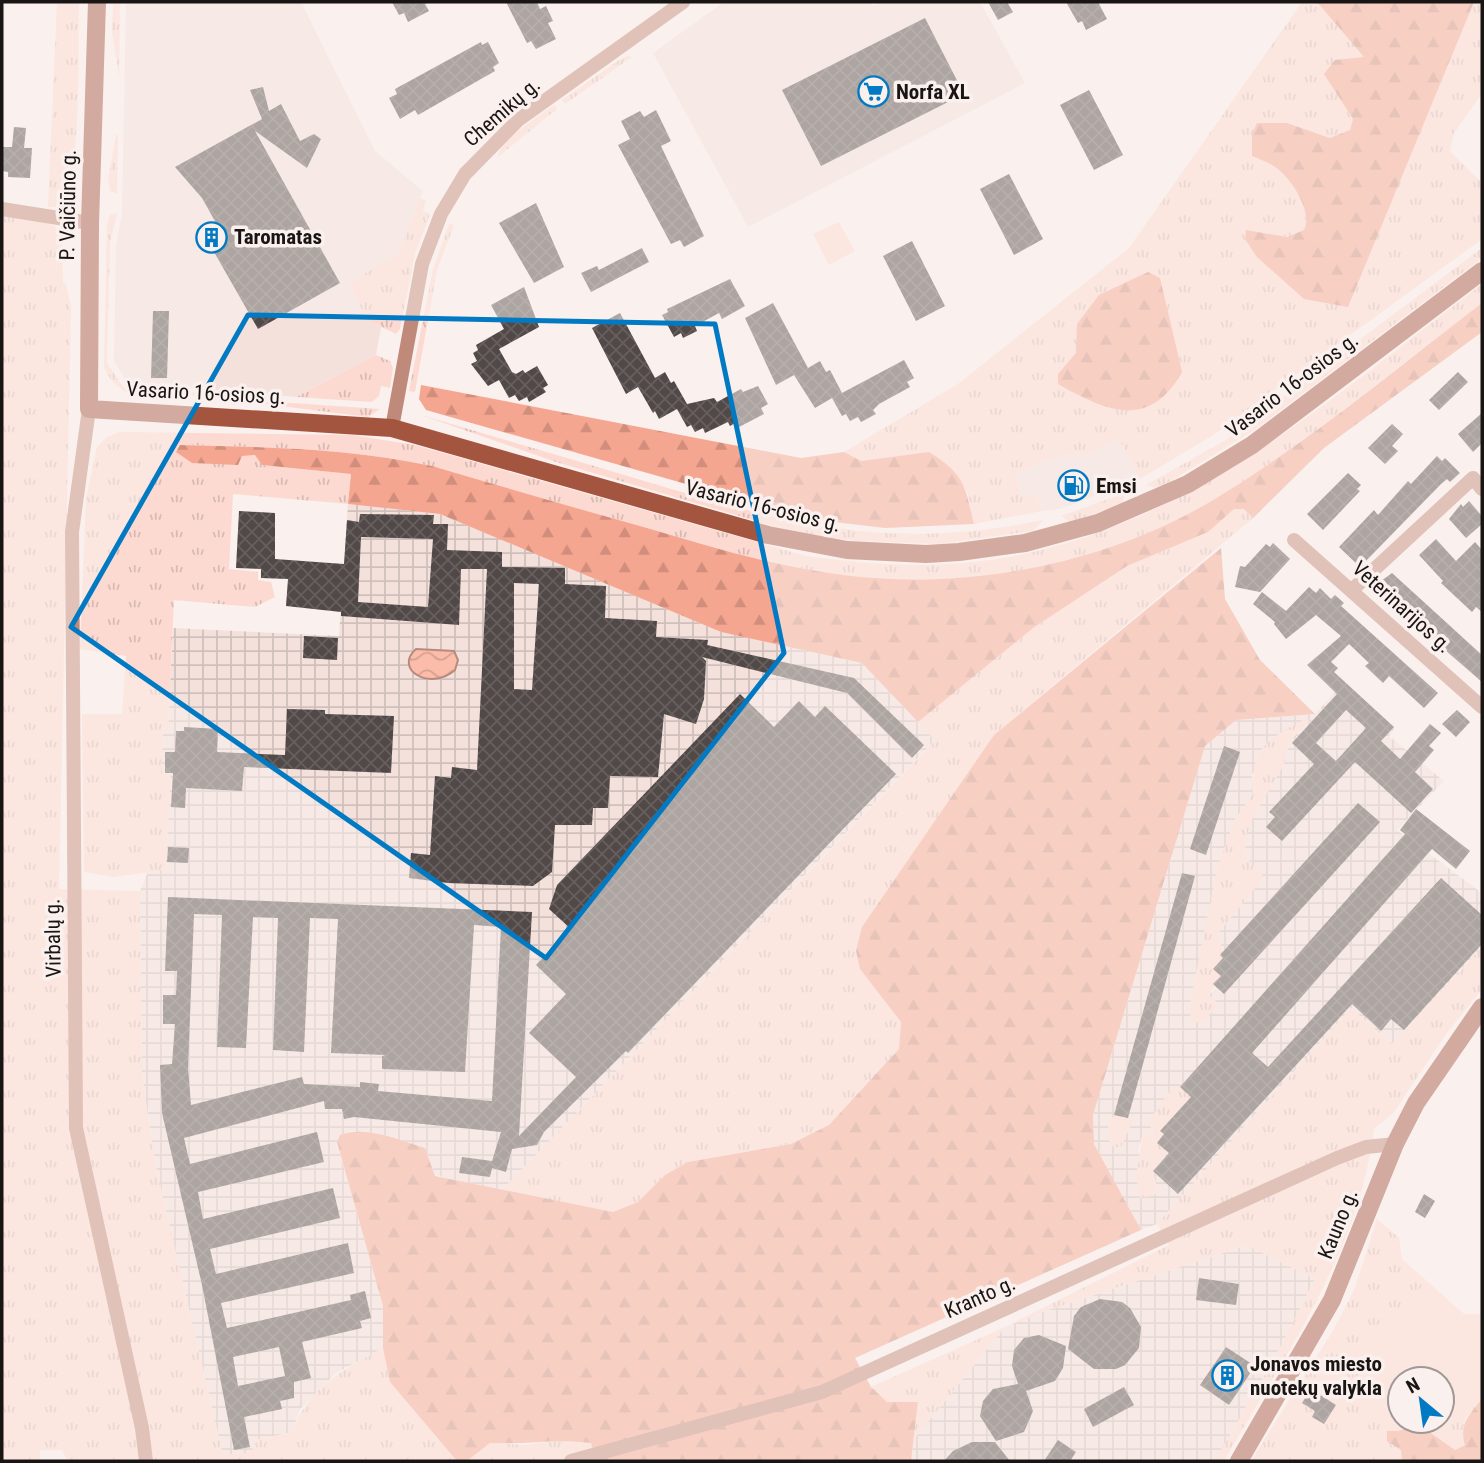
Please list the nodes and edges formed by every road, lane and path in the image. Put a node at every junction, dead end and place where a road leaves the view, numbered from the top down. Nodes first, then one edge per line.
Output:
1 (96, 2) edge
2 (683, 2) edge
3 (2, 209) edge
4 (90, 223) junction
5 (1482, 271) edge
6 (89, 409) junction
7 (392, 428) junction
8 (1482, 489) edge
9 (1294, 540) dead end
10 (1352, 590) junction
11 (1482, 707) edge
12 (1482, 1007) edge
13 (1395, 1144) junction
14 (146, 1461) edge
15 (571, 1461) edge
16 (1239, 1461) edge

1 - 4 main road, P. Vaičiūno g.
2 - 7 street, Chemikų g.
3 - 4 street
4 - 6 main road, P. Vaičiūno g.
5 - 7 main road, Vasario 16-osios g.
6 - 7 main road, Vasario 16-osios g.
6 - 14 street, Virbalų g.
8 - 10 street
9 - 10 street, Veterinarijos g.
10 - 11 street, Veterinarijos g.
12 - 13 main road, Kauno g.
13 - 15 street, Kranto g.
13 - 16 main road, Kauno g.

